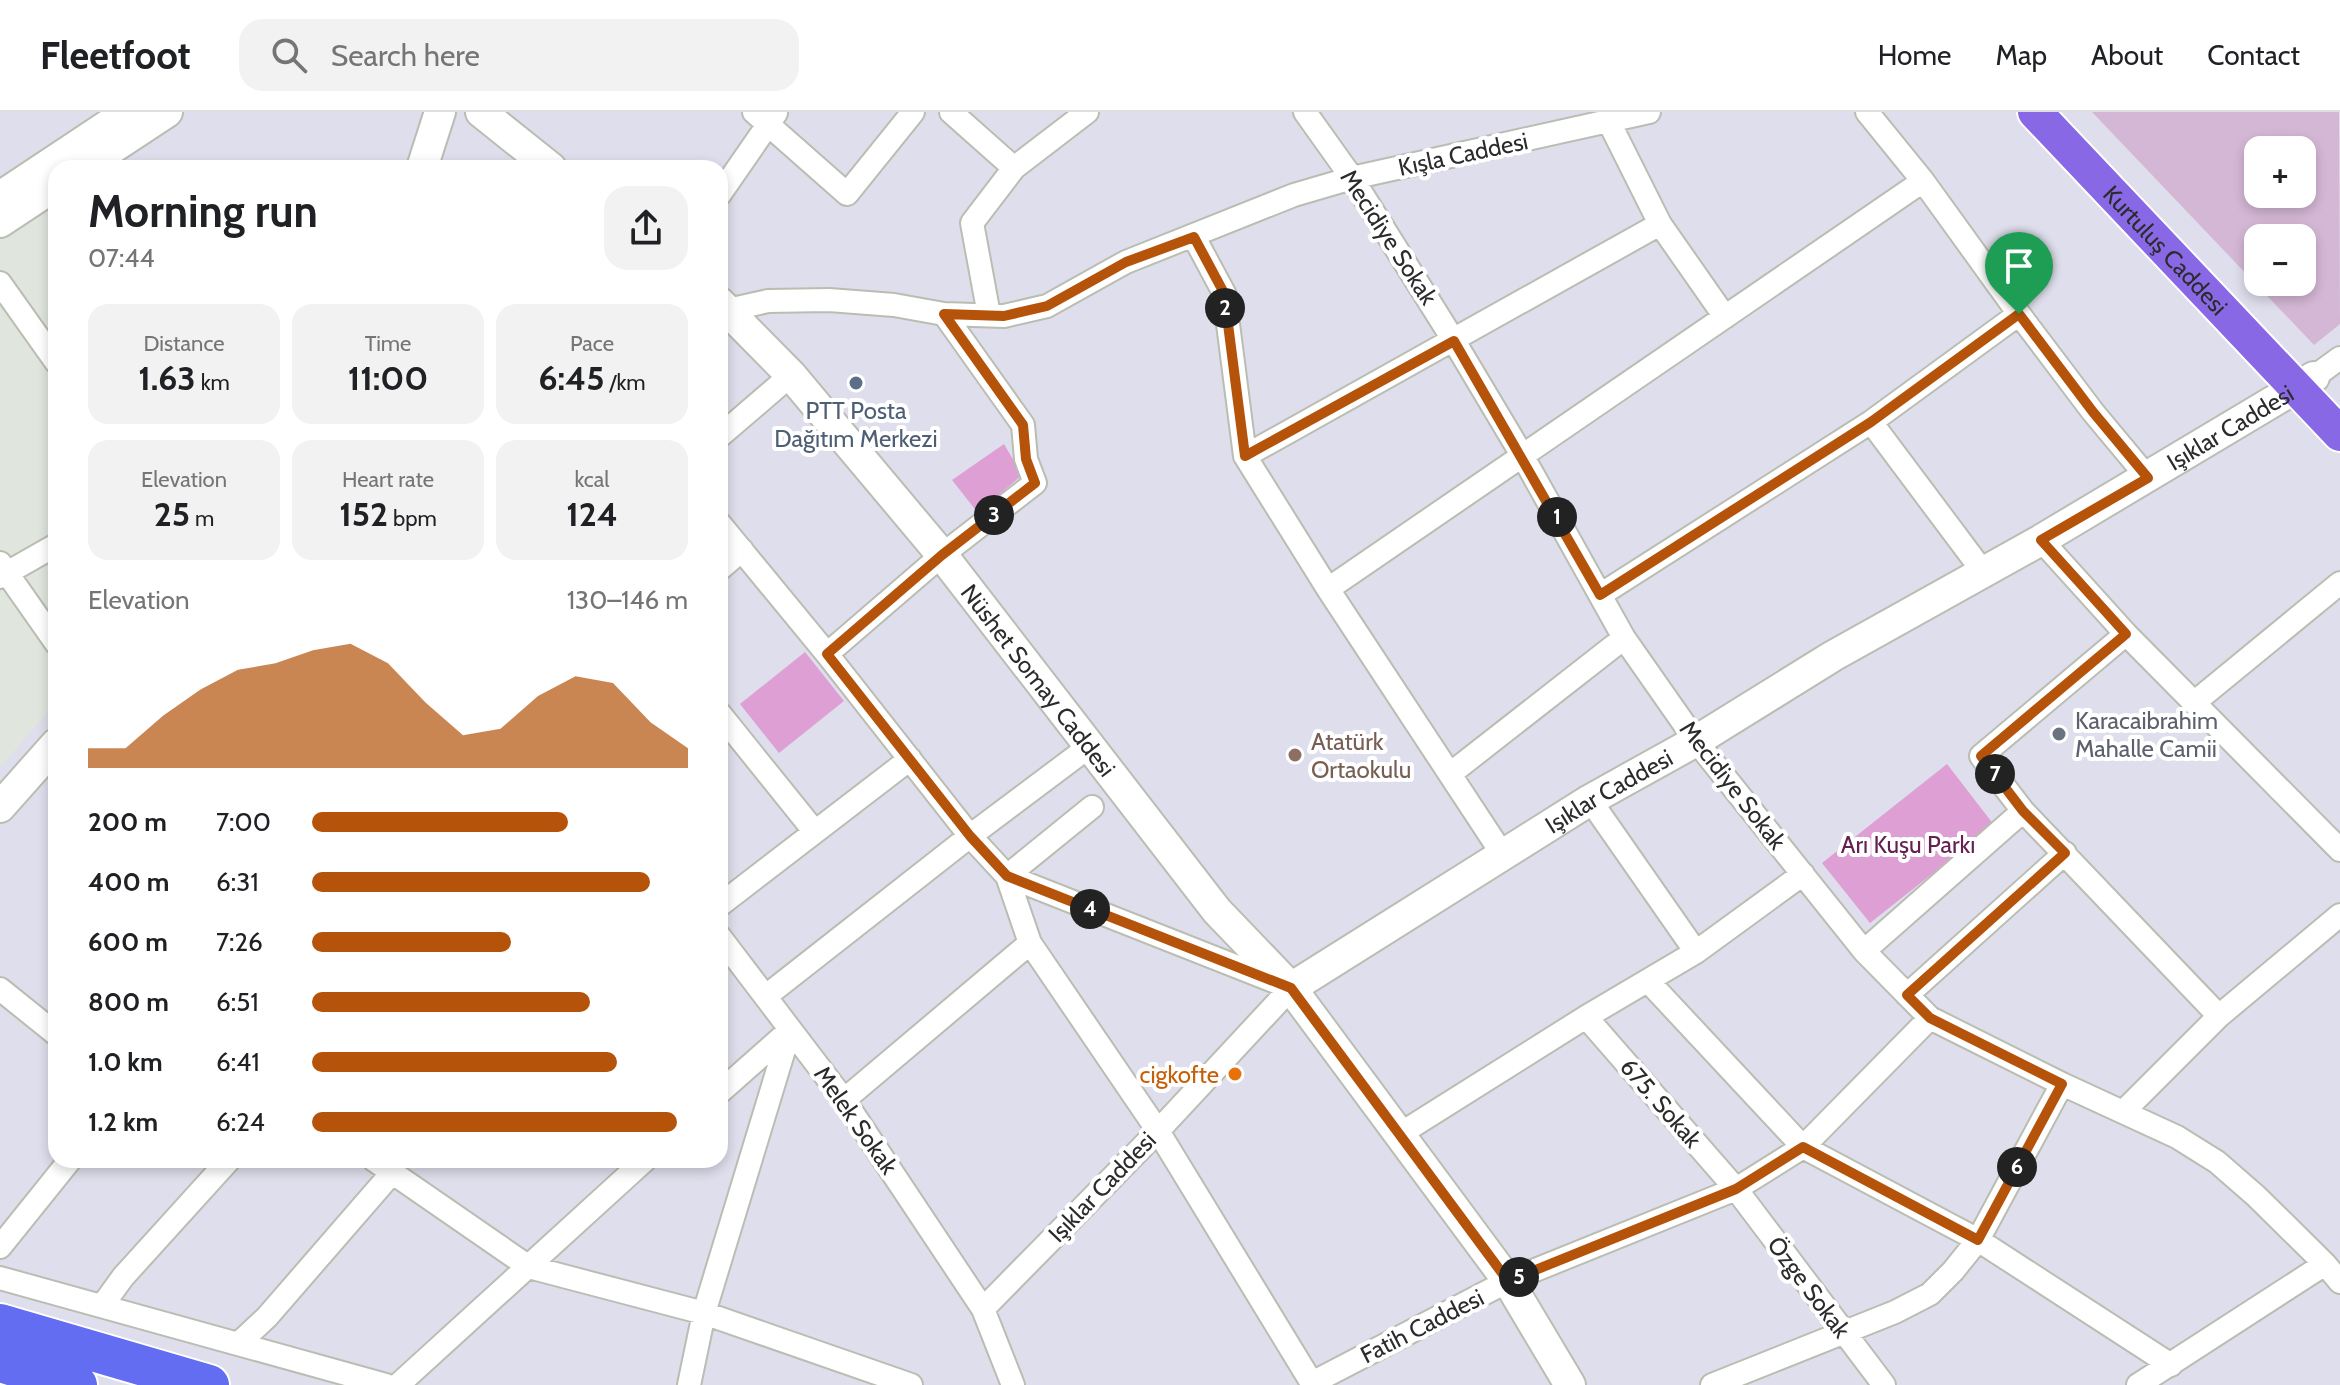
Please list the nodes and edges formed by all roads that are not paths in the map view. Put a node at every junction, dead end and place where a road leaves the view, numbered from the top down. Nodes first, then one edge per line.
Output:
1 (127, 112) edge
2 (167, 112) edge
3 (440, 112) edge
4 (913, 112) edge
5 (951, 112) edge
6 (1087, 112) edge
7 (1305, 112) edge
8 (1649, 112) edge
9 (1867, 112) edge
10 (2035, 112) edge
11 (2062, 112) edge
12 (766, 116) edge
13 (500, 118) edge
14 (1609, 122) junction
15 (55, 160) edge
16 (94, 160) edge
17 (425, 160) edge
18 (543, 160) edge
19 (48, 165) edge
20 (1014, 168) junction
21 (1352, 178) junction
22 (728, 180) edge
23 (1923, 181) junction
24 (48, 190) edge
25 (0, 197) edge
26 (0, 222) edge
27 (1660, 224) junction
28 (1194, 237) junction
29 (0, 283) edge
30 (728, 309) edge
31 (944, 314) junction
32 (2019, 314) junction
33 (728, 315) edge
34 (989, 315) junction
35 (1725, 317) junction
36 (1454, 341) junction
37 (48, 351) edge
38 (2316, 374) edge
39 (791, 375) junction
40 (2340, 404) edge
41 (1871, 422) junction
42 (728, 429) edge
43 (2340, 434) edge
44 (1522, 455) junction
45 (1245, 456) junction
46 (2148, 478) junction
47 (728, 533) edge
48 (2041, 540) junction
49 (48, 549) edge
50 (742, 550) junction
51 (942, 555) junction
52 (728, 562) edge
53 (2, 571) edge
54 (1984, 573) junction
55 (2340, 583) edge
56 (1328, 589) junction
57 (1600, 595) junction
58 (48, 632) edge
59 (2126, 634) junction
60 (1624, 638) junction
61 (827, 654) junction
62 (2195, 702) junction
63 (728, 724) edge
64 (1696, 741) junction
65 (1090, 746) junction
66 (48, 753) edge
67 (910, 759) junction
68 (1450, 774) junction
69 (1590, 800) junction
70 (0, 807) edge
71 (1092, 807) dead end
72 (2023, 811) junction
73 (815, 832) junction
74 (970, 836) junction
75 (2340, 850) edge
76 (2065, 853) junction
77 (1503, 855) junction
78 (1803, 874) junction
79 (1007, 876) junction
80 (728, 899) edge
81 (2340, 915) edge
82 (1030, 943) junction
83 (728, 947) edge
84 (1864, 951) junction
85 (1696, 952) junction
86 (1648, 981) junction
87 (1291, 988) junction
88 (0, 989) edge
89 (1907, 995) junction
90 (766, 996) junction
91 (2219, 1016) junction
92 (1586, 1017) junction
93 (1930, 1018) junction
94 (48, 1028) edge
95 (790, 1030) junction
96 (2062, 1084) junction
97 (728, 1085) edge
98 (844, 1100) junction
99 (2124, 1111) junction
100 (1158, 1131) junction
101 (1400, 1134) junction
102 (1803, 1147) junction
103 (64, 1168) edge
104 (215, 1168) edge
105 (381, 1168) edge
106 (383, 1168) edge
107 (636, 1168) edge
108 (1736, 1189) junction
109 (1978, 1240) junction
110 (0, 1247) edge
111 (2325, 1264) junction
112 (529, 1267) junction
113 (0, 1278) edge
114 (1508, 1281) junction
115 (2340, 1282) edge
116 (102, 1306) junction
117 (983, 1309) junction
118 (704, 1313) junction
119 (0, 1324) edge
120 (1843, 1333) junction
121 (238, 1344) junction
122 (0, 1362) edge
123 (2171, 1365) junction
124 (1312, 1384) edge
125 (77, 1385) edge
126 (209, 1385) edge
127 (386, 1385) edge
128 (398, 1385) edge
129 (689, 1385) edge
130 (911, 1385) edge
131 (1013, 1385) edge
132 (1570, 1385) edge
133 (1712, 1385) edge
134 (1884, 1385) edge
135 (2138, 1385) edge

1 - 15 street
2 - 16 street
3 - 17 street
4 - 12 street
5 - 20 street
6 - 20 street
7 - 21 street, Mecidiye Sokak
8 - 14 street, Kışla Caddesi
9 - 23 street
10 - 38 main road, Kurtuluş Caddesi
11 - 38 main road, Kurtuluş Caddesi
12 - 22 street
13 - 18 street
14 - 21 street, Kışla Caddesi
14 - 27 street
19 - 25 street
20 - 34 street
21 - 28 street, Kışla Caddesi
21 - 36 street, Mecidiye Sokak
23 - 32 street
23 - 35 street
24 - 26 street
27 - 35 street
27 - 36 street
28 - 34 street, Kışla Caddesi
28 - 45 street
29 - 37 street
30 - 31 street, Kışla Caddesi
31 - 34 street, Kışla Caddesi
31 - 51 street
32 - 41 street
32 - 46 street
33 - 39 street, Nüshet Somay Caddesi
35 - 44 street
36 - 44 street, Mecidiye Sokak
36 - 45 street
38 - 40 main road
38 - 43 main road
38 - 46 street, Işıklar Caddesi
39 - 42 street
39 - 51 street, Nüshet Somay Caddesi
41 - 54 street
41 - 57 street
44 - 56 street
44 - 57 street, Mecidiye Sokak
45 - 56 street
46 - 48 street, Işıklar Caddesi
47 - 50 street
48 - 54 street, Işıklar Caddesi
48 - 59 street
49 - 53 street
50 - 52 street
50 - 61 street
51 - 61 street
51 - 65 street, Nüshet Somay Caddesi
53 - 58 street
54 - 64 street, Işıklar Caddesi
55 - 62 street
56 - 68 street
57 - 60 street, Mecidiye Sokak
59 - 62 street
59 - 72 street
60 - 64 street, Mecidiye Sokak
60 - 68 street
61 - 67 street
62 - 75 street
63 - 73 street
64 - 69 street, Işıklar Caddesi
64 - 78 street, Mecidiye Sokak
65 - 74 street
65 - 87 street, Nüshet Somay Caddesi
66 - 70 street
67 - 73 street
67 - 74 street
68 - 77 street
69 - 77 street, Işıklar Caddesi
69 - 85 street
71 - 79 street
72 - 76 street
72 - 84 street
73 - 80 street
74 - 79 street
74 - 90 street
76 - 89 street
76 - 91 street
77 - 87 street, Işıklar Caddesi
78 - 84 street, Mecidiye Sokak
78 - 85 street
79 - 82 street
79 - 87 street
81 - 91 street
82 - 98 street
82 - 100 street
83 - 90 street, Melek Sokak
84 - 89 street, Mecidiye Sokak
85 - 86 street
86 - 92 street
86 - 102 street
87 - 100 street, Işıklar Caddesi
87 - 101 street, Nüshet Somay Caddesi
88 - 94 street
89 - 93 street, Mecidiye Sokak
90 - 95 street, Melek Sokak
91 - 99 street
92 - 101 street
92 - 108 street, 675. Sokak
93 - 96 street, Mecidiye Sokak
93 - 102 street, Fatih Caddesi
95 - 97 street
95 - 98 street, Melek Sokak
95 - 118 street
96 - 99 street, Mecidiye Sokak
96 - 109 street
98 - 117 street, Melek Sokak
99 - 111 street, Mecidiye Sokak
100 - 117 street, Işıklar Caddesi
100 - 124 street
101 - 114 street, Nüshet Somay Caddesi
102 - 108 street, Fatih Caddesi
102 - 109 street
103 - 110 street
104 - 116 street
105 - 121 street
106 - 112 street
107 - 112 street
108 - 114 street, Fatih Caddesi
108 - 120 street, Özge Sokak
109 - 120 street
109 - 123 street
111 - 115 street, Mecidiye Sokak
111 - 123 street
112 - 118 street
112 - 128 street
113 - 116 street
114 - 124 street, Fatih Caddesi
114 - 132 street, Nüshet Somay Caddesi
116 - 121 street
117 - 131 street, Melek Sokak
118 - 129 street
118 - 130 street
119 - 126 highway
120 - 133 street
120 - 134 street, Özge Sokak
121 - 127 street
122 - 125 highway
123 - 135 street

